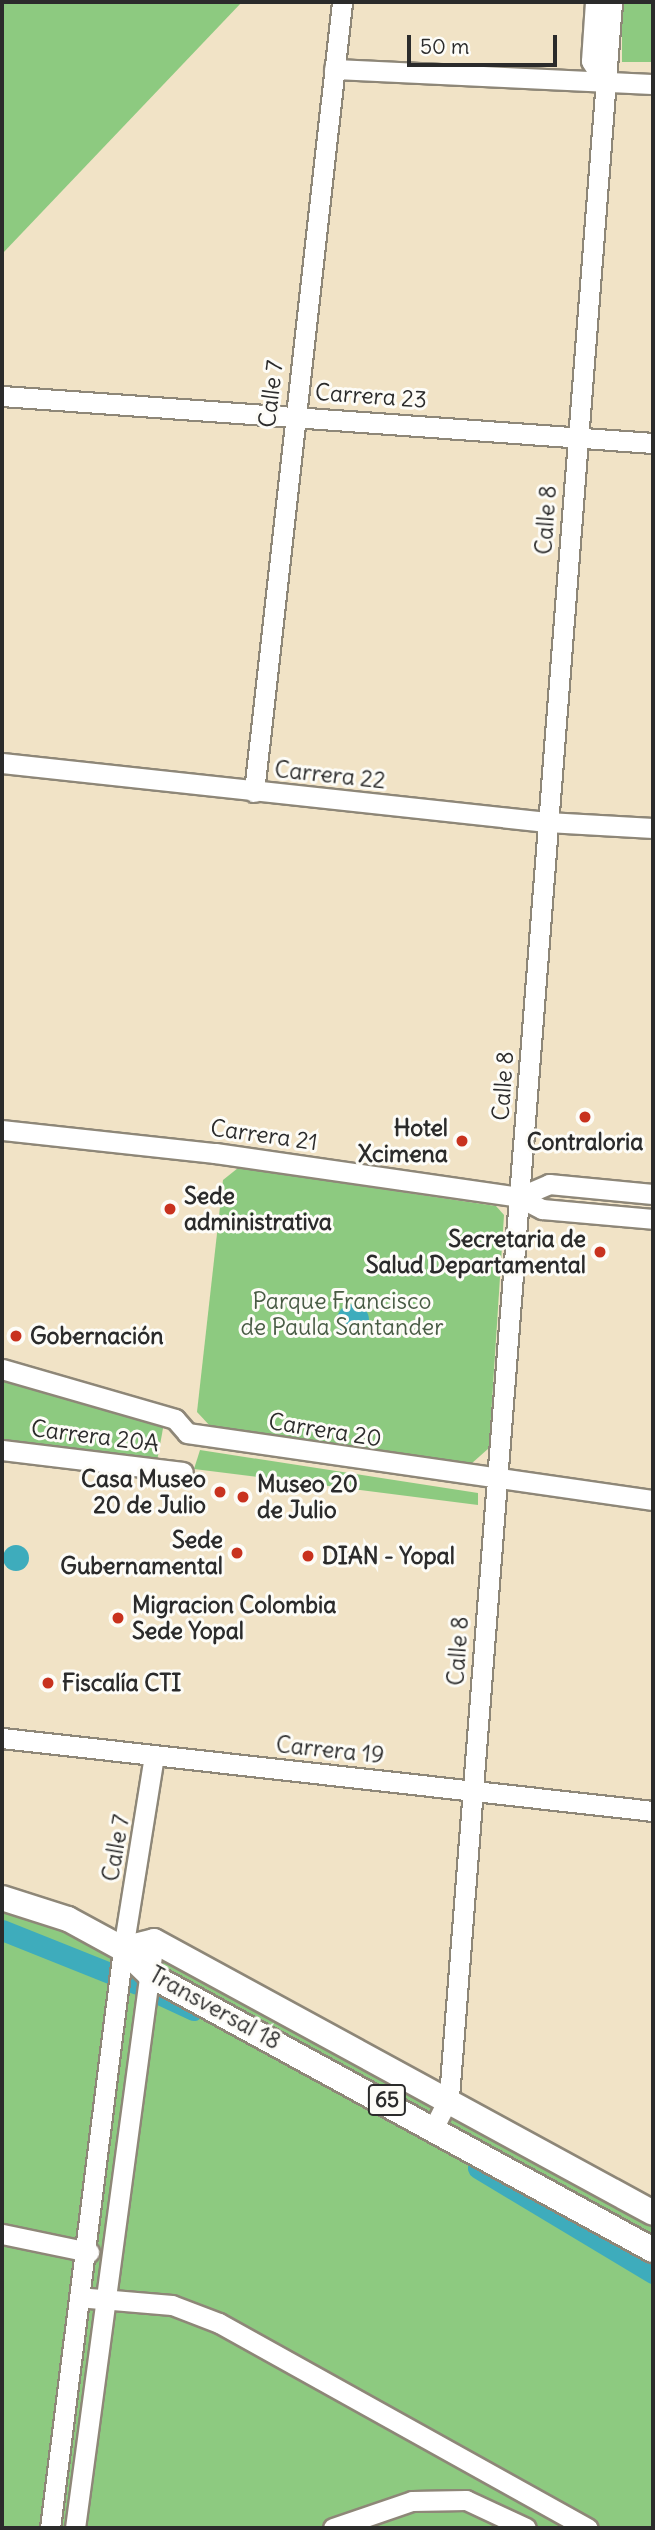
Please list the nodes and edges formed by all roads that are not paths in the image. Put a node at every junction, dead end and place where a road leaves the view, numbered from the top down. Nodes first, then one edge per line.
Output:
1 (342, 2) edge
2 (595, 2) edge
3 (612, 2) edge
4 (334, 69) junction
5 (602, 78) junction
6 (653, 84) edge
7 (2, 396) edge
8 (293, 415) junction
9 (577, 436) junction
10 (653, 443) edge
11 (2, 763) edge
12 (254, 792) junction
13 (547, 822) junction
14 (653, 828) edge
15 (2, 1130) edge
16 (653, 1194) edge
17 (519, 1197) junction
18 (653, 1219) edge
19 (2, 1369) edge
20 (2, 1450) edge
21 (183, 1472) dead end
22 (496, 1482) junction
23 (653, 1500) edge
24 (2, 1738) edge
25 (154, 1756) junction
26 (472, 1792) junction
27 (653, 1811) edge
28 (2, 1898) edge
29 (154, 1941) junction
30 (123, 1949) junction
31 (150, 1975) junction
32 (449, 2097) junction
33 (435, 2125) junction
34 (653, 2213) edge
35 (2, 2234) edge
36 (653, 2250) edge
37 (89, 2252) junction
38 (77, 2297) junction
39 (101, 2299) junction
40 (50, 2528) edge
41 (75, 2528) edge
42 (334, 2528) edge
43 (526, 2528) edge
44 (588, 2528) edge

1 - 4 street, Calle 7
2 - 5 street, Calle 8
3 - 5 street, Calle 8
4 - 5 street
4 - 8 street, Calle 7
5 - 6 street
5 - 9 street, Calle 8
7 - 8 street, Carrera 23
8 - 9 street, Carrera 23
8 - 12 street, Calle 7
9 - 10 street, Carrera 23
9 - 13 street, Calle 8
11 - 12 street, Carrera 22
12 - 13 street, Carrera 22
13 - 14 street, Carrera 22
13 - 17 street, Calle 8
15 - 17 street, Carrera 21
16 - 17 street, Carrera 21
17 - 18 street, Carrera 21
17 - 22 street, Calle 8
19 - 22 street, Carrera 20
20 - 21 street, Carrera 20A
22 - 23 street, Carrera 20
22 - 26 street, Calle 8
24 - 25 street, Carrera 19
25 - 26 street, Carrera 19
25 - 30 street, Calle 7
26 - 27 street, Carrera 19
26 - 32 street, Calle 8
28 - 30 main road, 65
29 - 30 main road, Transversal 18
29 - 31 street
29 - 32 main road, Transversal 18 / 65
30 - 31 main road, Transversal 18 / 65
30 - 37 street, Calle 7
31 - 33 main road, Transversal 18 / 65
31 - 39 street
32 - 33 street
32 - 34 main road, Transversal 18 / 65
33 - 36 main road, Transversal 18 / 65
35 - 37 street
37 - 38 street, Calle 7
38 - 39 street
38 - 40 street, Calle 7
39 - 41 street
39 - 44 street
42 - 43 street

